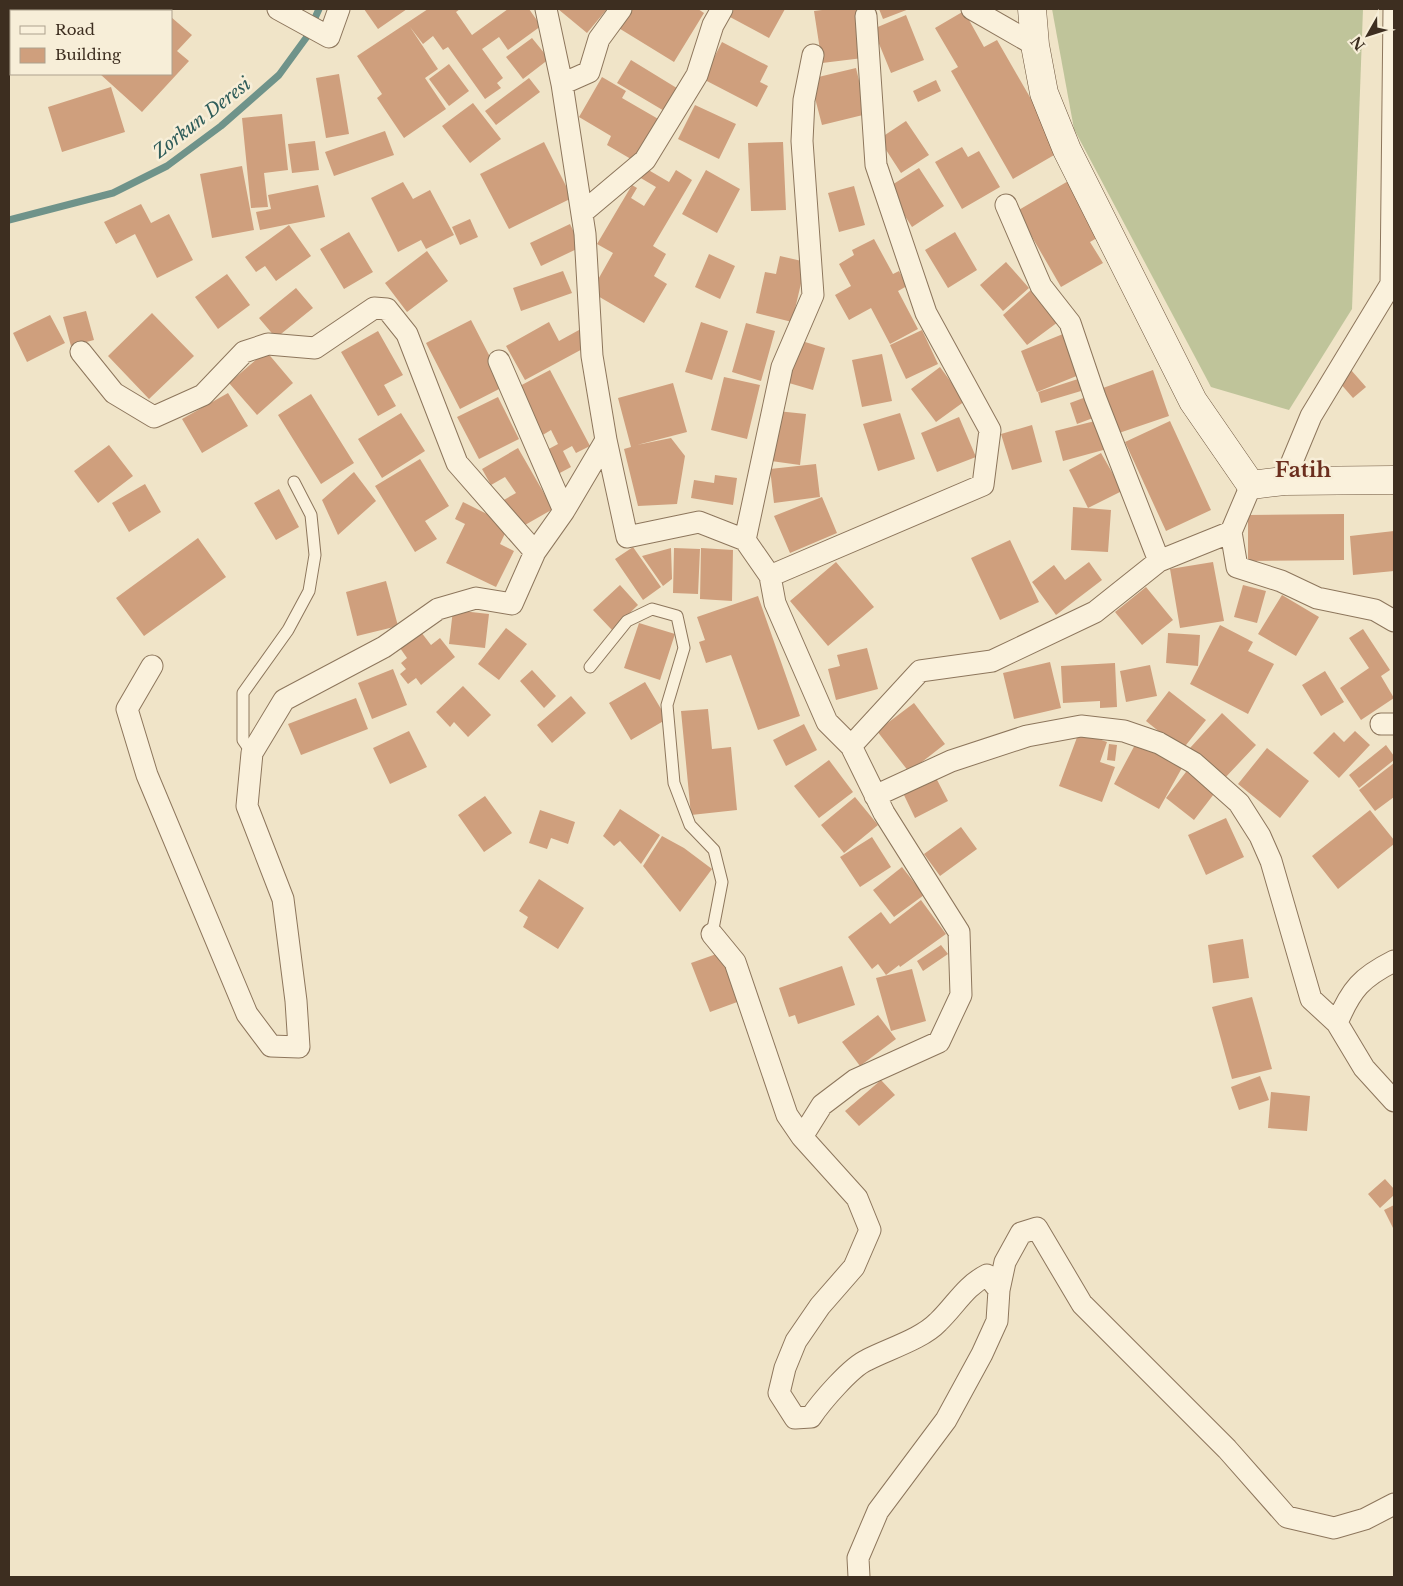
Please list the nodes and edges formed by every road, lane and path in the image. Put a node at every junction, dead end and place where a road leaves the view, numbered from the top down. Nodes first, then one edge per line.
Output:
1 (278, 9) edge
2 (339, 9) edge
3 (546, 9) edge
4 (621, 9) edge
5 (722, 9) edge
6 (972, 9) edge
7 (1032, 9) edge
8 (1394, 9) edge
9 (866, 16) dead end
10 (1035, 45) junction
11 (813, 55) dead end
12 (562, 84) junction
13 (1006, 205) dead end
14 (582, 213) junction
15 (81, 352) dead end
16 (499, 361) dead end
17 (606, 440) junction
18 (1284, 480) junction
19 (1394, 480) edge
20 (294, 482) dead end
21 (1251, 485) junction
22 (564, 511) junction
23 (1231, 532) junction
24 (746, 540) junction
25 (535, 552) junction
26 (1159, 561) junction
27 (770, 576) junction
28 (1394, 621) edge
29 (152, 666) dead end
30 (590, 667) dead end
31 (851, 746) junction
32 (252, 753) junction
33 (875, 796) junction
34 (712, 934) joint
35 (1394, 961) edge
36 (1336, 1023) junction
37 (1394, 1101) edge
38 (802, 1137) junction
39 (999, 1290) junction
40 (1394, 1504) edge
41 (859, 1577) edge

1 - 2 street
3 - 12 street
4 - 12 street
5 - 14 street
6 - 10 street
7 - 10 main road
8 - 18 street
9 - 27 street
10 - 21 main road
11 - 24 street
12 - 14 street
13 - 26 street
14 - 17 street
15 - 25 street
16 - 22 street
17 - 22 street
17 - 24 street
18 - 19 main road
18 - 21 main road
20 - 32 lane
21 - 23 street
22 - 25 street
23 - 26 street
23 - 28 street
24 - 27 street
25 - 32 street
26 - 31 street
27 - 31 street
29 - 32 street
30 - 34 lane
31 - 33 street
33 - 36 street
33 - 38 street
34 - 38 street
35 - 36 street
36 - 37 street
38 - 39 street
39 - 40 street
39 - 41 street

